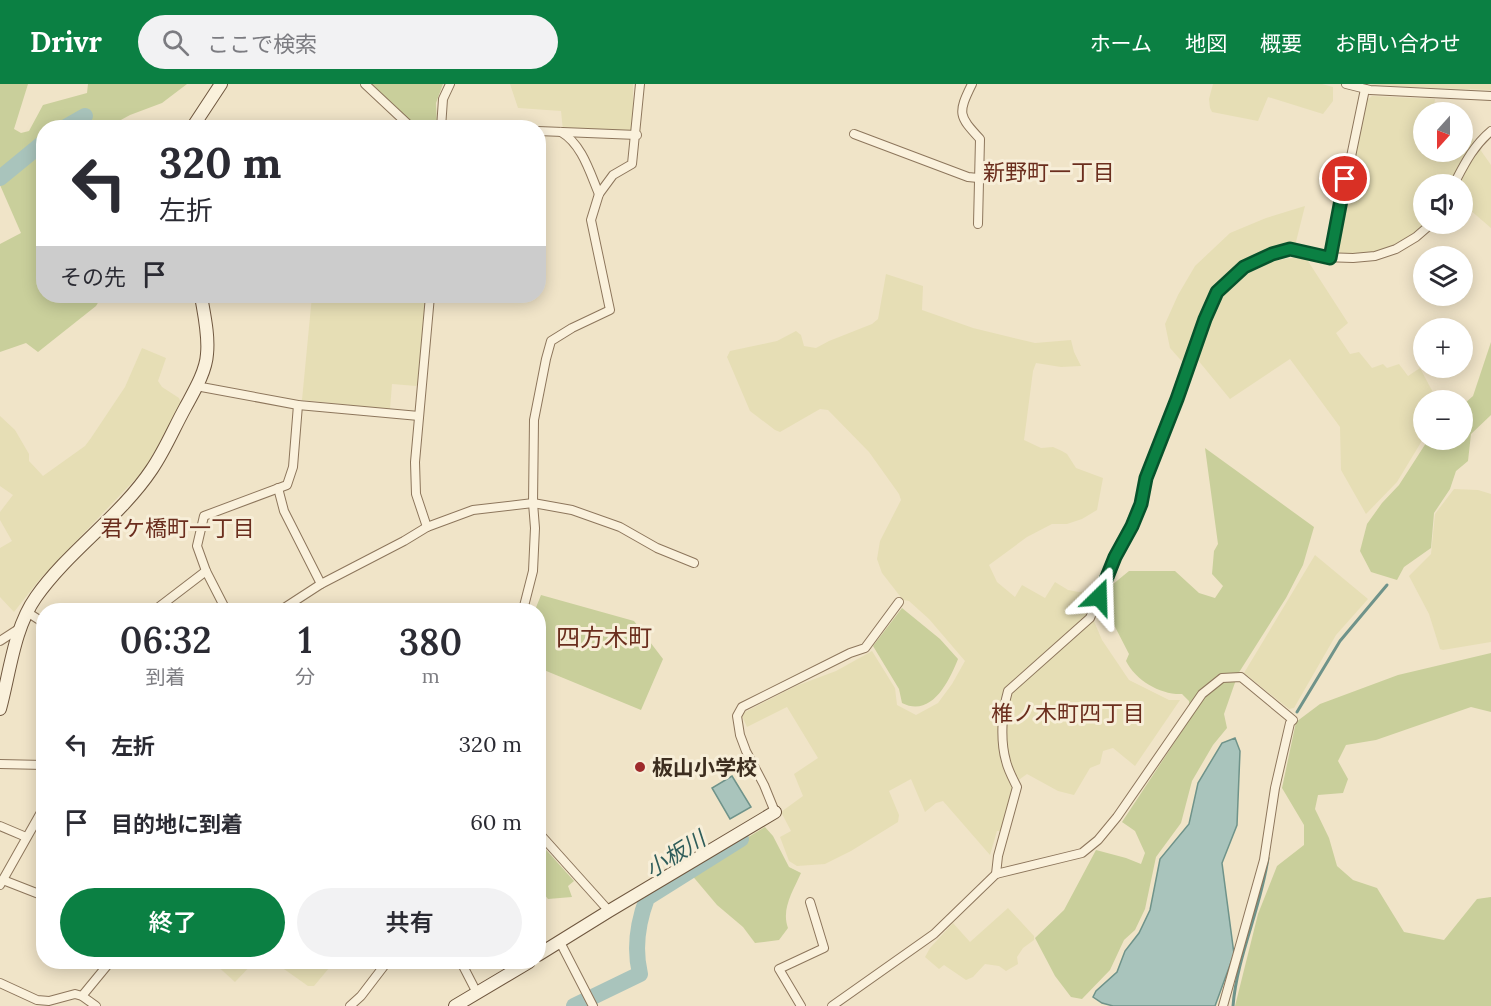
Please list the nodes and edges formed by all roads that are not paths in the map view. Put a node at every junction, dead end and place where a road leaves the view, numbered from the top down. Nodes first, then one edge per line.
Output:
1 (221, 84) edge
2 (364, 84) edge
3 (450, 84) edge
4 (640, 84) edge
5 (972, 84) edge
6 (1346, 84) edge
7 (1419, 88) edge
8 (1365, 89) junction
9 (1491, 96) edge
10 (197, 120) edge
11 (403, 120) edge
12 (442, 120) edge
13 (546, 131) edge
14 (558, 131) junction
15 (1491, 131) edge
16 (854, 134) dead end
17 (637, 135) junction
18 (1459, 174) edge
19 (978, 178) junction
20 (599, 194) junction
21 (978, 224) dead end
22 (1419, 234) edge
23 (1330, 258) junction
24 (202, 303) edge
25 (429, 303) edge
26 (196, 386) junction
27 (298, 405) junction
28 (418, 416) junction
29 (278, 488) junction
30 (533, 503) junction
31 (427, 526) junction
32 (694, 564) dead end
33 (206, 571) junction
34 (321, 584) junction
35 (899, 602) dead end
36 (164, 603) edge
37 (222, 603) edge
38 (292, 603) edge
39 (525, 603) edge
40 (27, 612) junction
41 (36, 617) edge
42 (21, 627) junction
43 (0, 641) edge
44 (0, 708) edge
45 (0, 764) edge
46 (36, 765) edge
47 (775, 812) joint
48 (36, 820) edge
49 (0, 826) edge
50 (26, 837) junction
51 (546, 841) edge
52 (996, 874) junction
53 (2, 883) edge
54 (36, 894) edge
55 (810, 902) dead end
56 (609, 911) junction
57 (561, 942) junction
58 (546, 951) edge
59 (104, 969) edge
60 (382, 969) edge
61 (465, 969) edge
62 (517, 969) edge
63 (0, 983) edge
64 (477, 993) junction
65 (82, 996) junction
66 (592, 1005) edge
67 (838, 1005) edge
68 (96, 1006) edge
69 (350, 1006) edge
70 (455, 1006) edge
71 (801, 1006) edge
72 (1223, 1006) edge

1 - 10 street
2 - 11 street
3 - 12 street
4 - 17 street
5 - 19 street
6 - 8 street
7 - 8 street
7 - 9 street
8 - 23 street
13 - 14 street
14 - 17 street
14 - 20 street
15 - 18 street
16 - 19 street
17 - 20 street
19 - 21 street
20 - 30 street
22 - 23 street
23 - 52 street
24 - 26 street
25 - 28 street
26 - 27 street
26 - 40 street
27 - 28 street
27 - 29 street
28 - 31 street
29 - 33 street
29 - 34 street
30 - 31 street
30 - 32 street
30 - 39 street
31 - 34 street
33 - 36 street
33 - 37 street
34 - 38 street
35 - 47 street
40 - 41 street
40 - 42 street
42 - 43 street
42 - 44 street
45 - 46 street
47 - 56 street
48 - 50 street
49 - 50 street
50 - 53 street
51 - 56 street
52 - 67 street
52 - 72 street
53 - 54 street
55 - 71 street
56 - 57 street
57 - 58 street
57 - 66 street
59 - 65 street
60 - 69 street
61 - 64 street
62 - 64 street
63 - 65 street
64 - 70 street
65 - 68 street

